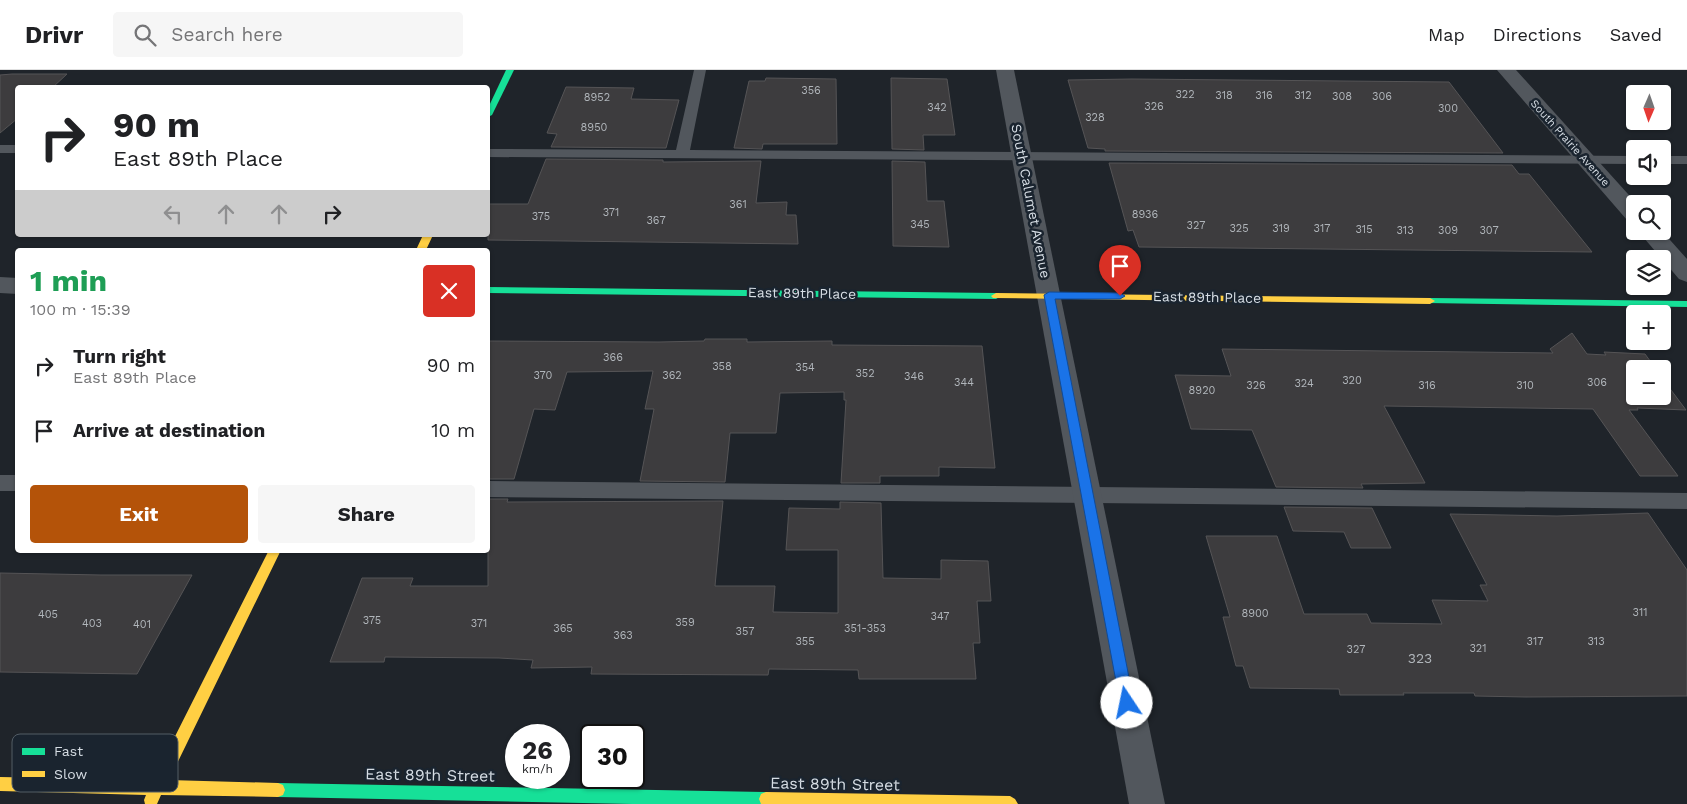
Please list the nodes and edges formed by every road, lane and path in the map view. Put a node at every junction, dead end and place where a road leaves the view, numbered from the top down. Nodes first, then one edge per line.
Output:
1 (510, 70) edge
2 (700, 70) edge
3 (1005, 70) edge
4 (1506, 70) edge
5 (490, 111) edge
6 (0, 149) edge
7 (15, 149) edge
8 (490, 153) edge
9 (682, 153) junction
10 (1022, 155) junction
11 (1586, 160) junction
12 (1626, 160) edge
13 (1671, 160) edge
14 (1687, 160) edge
15 (1626, 205) edge
16 (1657, 240) edge
17 (1687, 274) edge
18 (0, 286) edge
19 (15, 286) edge
20 (490, 290) edge
21 (1049, 295) junction
22 (1687, 304) edge
23 (0, 483) edge
24 (15, 483) edge
25 (490, 489) edge
26 (1088, 496) junction
27 (1687, 501) edge
28 (274, 553) edge
29 (178, 746) edge
30 (178, 787) edge
31 (155, 792) edge
32 (783, 802) edge
33 (149, 804) edge
34 (1010, 804) edge
35 (1147, 804) edge

1 - 5 street
2 - 9 lane
3 - 10 street, South Calumet Avenue
4 - 11 street, South Prairie Avenue
6 - 7 lane
8 - 9 lane
9 - 10 lane
10 - 11 lane
10 - 21 street, South Calumet Avenue
11 - 12 lane
11 - 15 street, South Prairie Avenue
13 - 14 lane
16 - 17 street
18 - 19 street
20 - 21 street, East 89th Place
21 - 22 street, East 89th Place
21 - 26 street, South Calumet Avenue
23 - 24 lane
25 - 26 lane
26 - 27 lane
26 - 35 street, South Calumet Avenue
28 - 29 street
30 - 32 street, East 89th Street
31 - 33 street
32 - 34 street, East 89th Street

